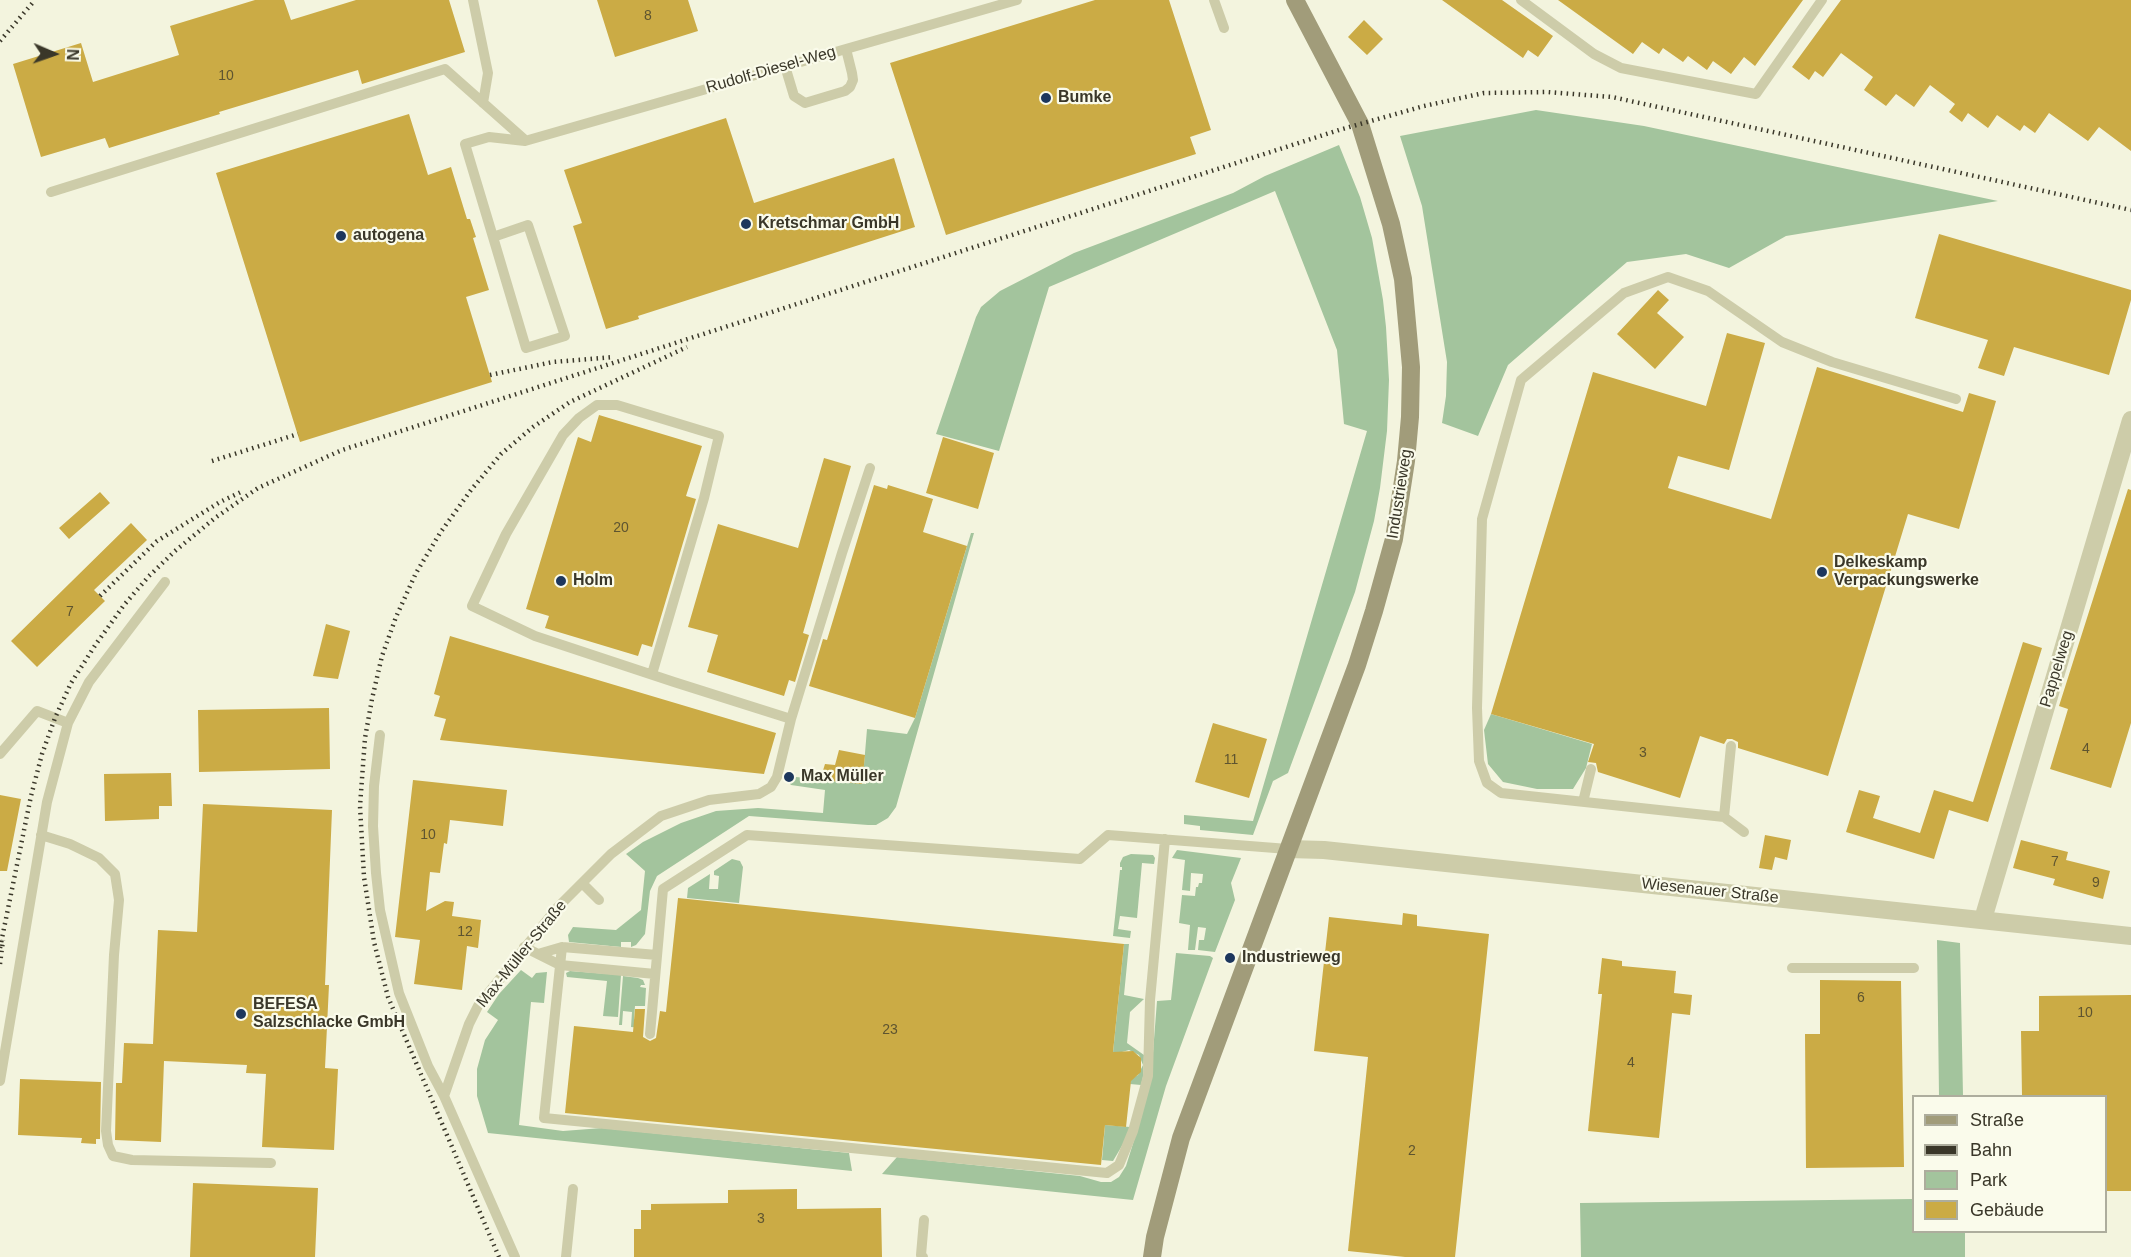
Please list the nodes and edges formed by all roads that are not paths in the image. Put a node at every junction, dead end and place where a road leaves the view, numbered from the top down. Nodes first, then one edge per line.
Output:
1 (472, 0) edge
2 (1017, 0) edge
3 (1214, 0) edge
4 (1295, 0) edge
5 (1521, 0) edge
6 (1822, 0) edge
7 (1224, 28) dead end
8 (846, 49) junction
9 (785, 66) junction
10 (483, 103) junction
11 (525, 141) junction
12 (51, 192) dead end
13 (493, 237) junction
14 (1956, 399) dead end
15 (2131, 420) edge
16 (870, 468) dead end
17 (165, 582) dead end
18 (652, 675) junction
19 (791, 719) junction
20 (68, 723) junction
21 (380, 735) dead end
22 (1731, 746) dead end
23 (0, 754) edge
24 (1591, 770) dead end
25 (1583, 802) junction
26 (1724, 817) junction
27 (1744, 832) dead end
28 (41, 835) junction
29 (1165, 839) junction
30 (1288, 849) junction
31 (582, 883) junction
32 (599, 900) dead end
33 (1983, 919) junction
34 (2131, 936) edge
35 (524, 947) junction
36 (562, 947) junction
37 (538, 954) junction
38 (657, 955) junction
39 (560, 965) junction
40 (1791, 968) dead end
41 (1914, 968) dead end
42 (656, 974) junction
43 (650, 1034) dead end
44 (0, 1081) edge
45 (444, 1096) junction
46 (271, 1163) dead end
47 (573, 1189) dead end
48 (924, 1220) dead end
49 (515, 1257) edge
50 (566, 1257) edge
51 (923, 1257) edge
52 (1152, 1257) edge

1 - 10 lane
2 - 8 lane, Rudolf-Diesel-Weg
3 - 7 lane
4 - 30 street, Industrieweg
5 - 6 lane
8 - 9 lane, Rudolf-Diesel-Weg
8 - 9 lane
9 - 11 lane, Rudolf-Diesel-Weg
10 - 11 lane
10 - 12 lane
11 - 13 lane
13 - 13 lane
14 - 25 lane
15 - 33 street, Pappelweg
16 - 19 lane
17 - 20 lane
18 - 18 lane
18 - 19 lane
19 - 31 lane, Max-Müller-Straße
20 - 23 lane
20 - 28 lane
21 - 45 lane
22 - 26 lane
24 - 25 lane
25 - 26 lane
26 - 27 lane
28 - 44 lane
28 - 46 lane
29 - 30 lane
29 - 38 lane
29 - 39 lane
30 - 33 street, Wiesenauer Straße
30 - 52 street, Industrieweg
31 - 32 lane
31 - 35 lane, Max-Müller-Straße
33 - 34 street, Wiesenauer Straße
35 - 37 lane
35 - 45 lane, Max-Müller-Straße
36 - 37 lane
36 - 38 lane
36 - 39 lane
37 - 39 lane
38 - 42 lane
39 - 42 lane
40 - 41 lane
42 - 43 lane
45 - 49 lane
47 - 50 lane
48 - 51 lane

